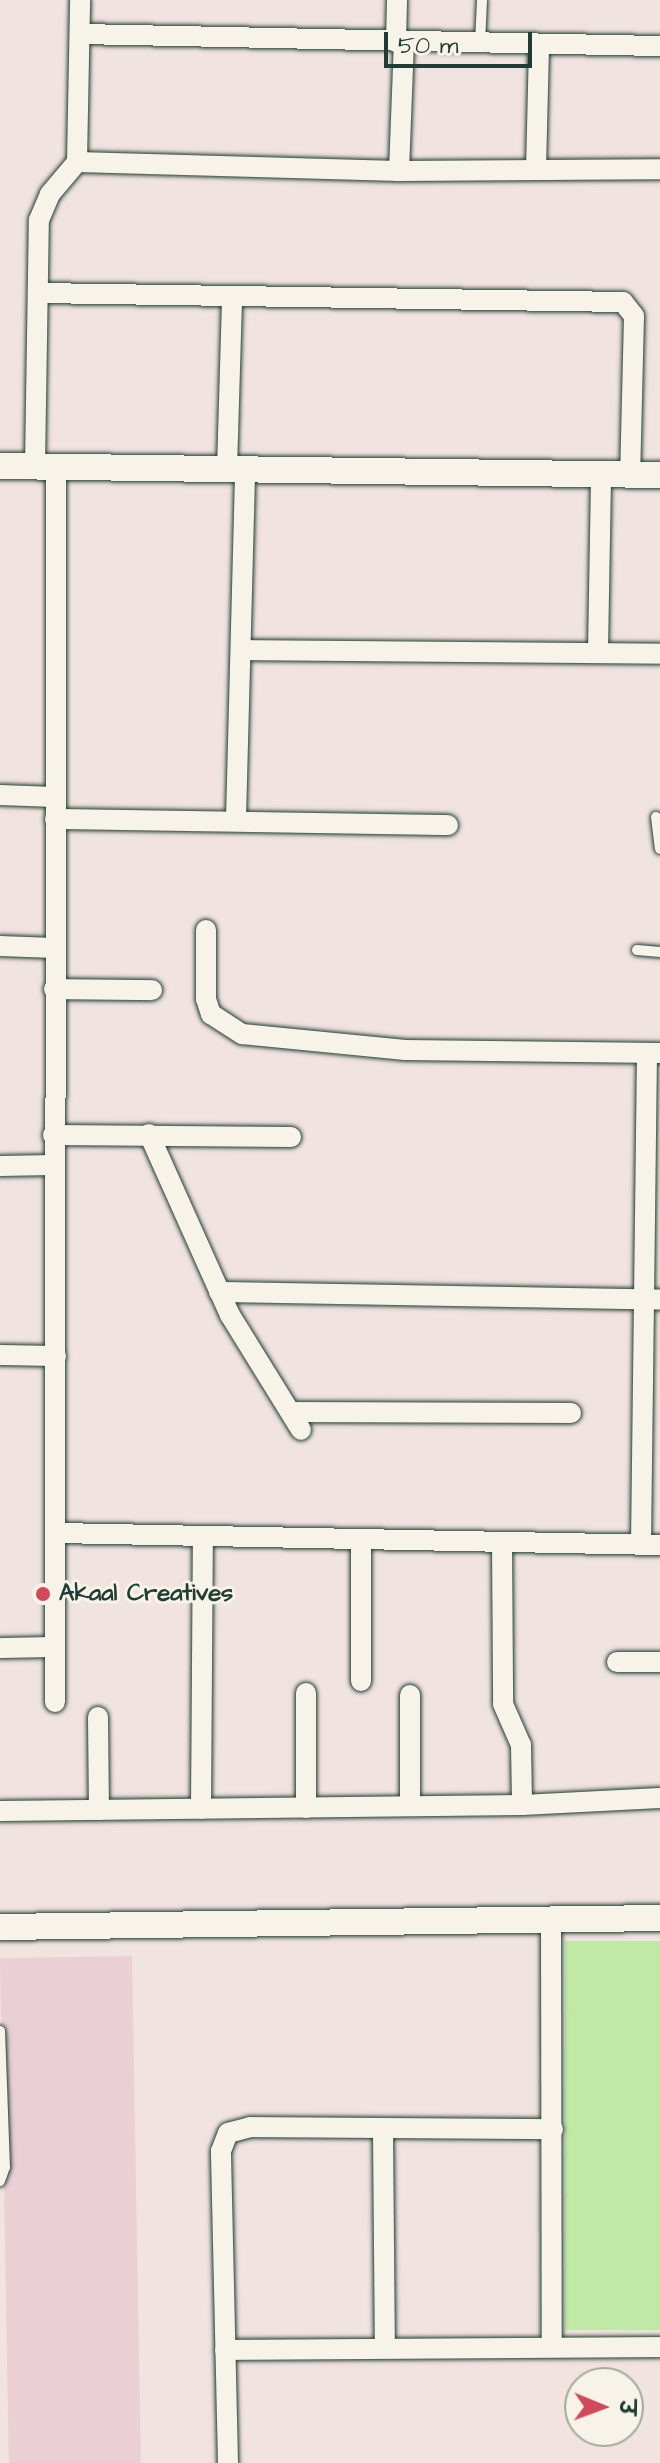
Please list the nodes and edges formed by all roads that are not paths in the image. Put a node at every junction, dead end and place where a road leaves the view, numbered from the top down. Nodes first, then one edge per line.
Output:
1 (80, 0) edge
2 (397, 0) edge
3 (482, 0) edge
4 (80, 34) junction
5 (400, 42) junction
6 (480, 43) junction
7 (539, 44) junction
8 (660, 46) edge
9 (77, 162) junction
10 (660, 169) edge
11 (536, 170) junction
12 (399, 171) junction
13 (38, 293) junction
14 (232, 297) junction
15 (0, 466) edge
16 (45, 466) junction
17 (236, 469) junction
18 (601, 475) junction
19 (630, 475) junction
20 (660, 475) edge
21 (241, 650) junction
22 (598, 651) junction
23 (660, 654) edge
24 (0, 795) edge
25 (55, 797) junction
26 (656, 817) dead end
27 (55, 819) junction
28 (236, 819) junction
29 (448, 825) dead end
30 (660, 849) edge
31 (206, 930) dead end
32 (0, 946) edge
33 (54, 948) junction
34 (637, 950) dead end
35 (660, 952) edge
36 (54, 989) junction
37 (152, 990) dead end
38 (653, 1054) edge
39 (149, 1134) junction
40 (53, 1135) junction
41 (291, 1137) dead end
42 (53, 1165) junction
43 (0, 1166) edge
44 (219, 1292) junction
45 (653, 1300) edge
46 (0, 1355) edge
47 (56, 1356) junction
48 (653, 1362) edge
49 (571, 1413) dead end
50 (57, 1533) junction
51 (203, 1537) junction
52 (361, 1540) junction
53 (502, 1542) junction
54 (650, 1544) edge
55 (55, 1647) junction
56 (0, 1648) edge
57 (617, 1662) dead end
58 (660, 1662) edge
59 (361, 1681) dead end
60 (306, 1693) dead end
61 (410, 1695) dead end
62 (55, 1702) dead end
63 (98, 1717) dead end
64 (660, 1798) edge
65 (522, 1805) junction
66 (410, 1806) junction
67 (306, 1808) junction
68 (201, 1809) junction
69 (99, 1810) junction
70 (0, 1811) edge
71 (660, 1918) edge
72 (551, 1919) junction
73 (0, 1927) edge
74 (0, 2031) edge
75 (553, 2129) junction
76 (383, 2131) junction
77 (0, 2181) edge
78 (552, 2345) junction
79 (385, 2347) junction
80 (660, 2347) edge
81 (225, 2350) junction
82 (228, 2463) edge

1 - 4 street
2 - 5 street
3 - 6 lane
4 - 5 street
4 - 9 street
5 - 6 street
5 - 12 street
6 - 7 street
7 - 8 street
7 - 11 street
9 - 12 street
9 - 13 street
10 - 11 street
11 - 12 street
13 - 14 street
13 - 16 street
14 - 17 street
14 - 19 street
15 - 16 street
16 - 17 street
16 - 25 street
17 - 18 street
17 - 21 street
18 - 19 street
18 - 22 street
19 - 20 street
21 - 22 street
21 - 28 street
22 - 23 street
24 - 25 street
25 - 27 street
26 - 30 lane
27 - 28 street
27 - 33 street
28 - 29 street
31 - 38 street
32 - 33 street
33 - 36 street
34 - 35 lane
36 - 37 street
36 - 40 street
38 - 45 street
39 - 40 street
39 - 41 street
39 - 44 street
40 - 42 street
42 - 43 street
42 - 47 street
44 - 45 street
44 - 49 street
45 - 48 street
46 - 47 street
47 - 50 street
48 - 54 street
50 - 51 street
50 - 55 street
51 - 52 street
51 - 68 street
52 - 53 street
52 - 59 street
53 - 54 street
53 - 65 street
55 - 56 street
55 - 62 street
57 - 58 street
60 - 67 street
61 - 66 street
63 - 69 street
64 - 65 street
65 - 66 street
66 - 67 street
67 - 68 street
68 - 69 street
69 - 70 street
71 - 72 street
72 - 73 street
72 - 75 street
74 - 77 lane
75 - 76 street
75 - 78 street
76 - 79 street
76 - 81 street
78 - 79 street
78 - 80 street
79 - 81 street
81 - 82 street

